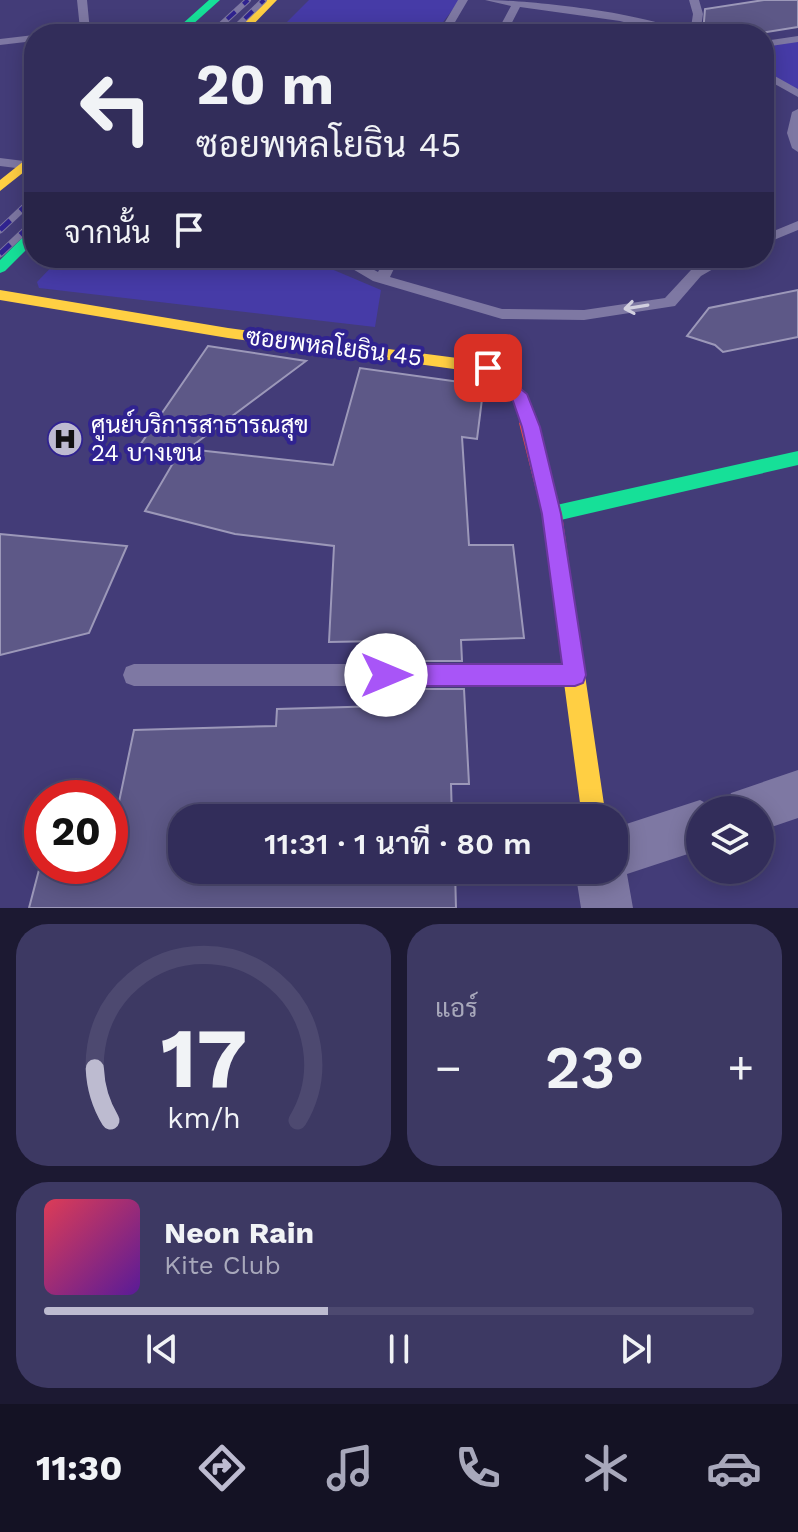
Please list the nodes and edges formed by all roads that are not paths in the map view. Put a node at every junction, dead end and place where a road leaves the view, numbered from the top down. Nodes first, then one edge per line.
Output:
1 (82, 0) edge
2 (215, 0) edge
3 (272, 0) edge
4 (463, 0) edge
5 (490, 0) edge
6 (694, 0) edge
7 (530, 2) edge
8 (517, 4) junction
9 (84, 24) edge
10 (187, 24) edge
11 (248, 24) edge
12 (449, 24) edge
13 (506, 24) edge
14 (643, 24) edge
15 (696, 24) edge
16 (24, 39) edge
17 (798, 39) edge
18 (0, 42) edge
19 (774, 43) edge
20 (774, 79) edge
21 (798, 94) edge
22 (798, 112) edge
23 (798, 148) edge
24 (24, 161) edge
25 (0, 162) edge
26 (24, 165) edge
27 (2, 185) edge
28 (24, 188) edge
29 (798, 225) edge
30 (774, 236) edge
31 (24, 244) edge
32 (0, 268) edge
33 (361, 268) edge
34 (387, 268) edge
35 (706, 268) edge
36 (382, 279) junction
37 (0, 295) edge
38 (798, 458) edge
39 (552, 514) junction
40 (134, 675) dead end
41 (575, 675) junction
42 (798, 794) edge
43 (774, 802) edge
44 (592, 804) edge
45 (686, 830) edge
46 (628, 848) edge
47 (603, 884) edge
48 (607, 908) edge

1 - 9 lane
2 - 10 street
3 - 11 street
4 - 12 lane
5 - 8 lane
6 - 15 lane
7 - 8 lane
7 - 14 lane
8 - 13 lane
16 - 18 lane
17 - 19 lane
20 - 21 lane
22 - 23 lane
24 - 25 lane
26 - 27 street
27 - 28 street
29 - 30 lane
31 - 32 street
33 - 36 lane
34 - 36 lane
35 -> 36 lane
37 - 39 street, ซอยพหลโยธิน 45
38 - 39 street
39 - 41 street, ซอยพหลโยธิน 45
40 - 41 lane
41 - 44 street, ซอยพหลโยธิน 45
42 - 43 street
45 - 46 street
47 - 48 street

